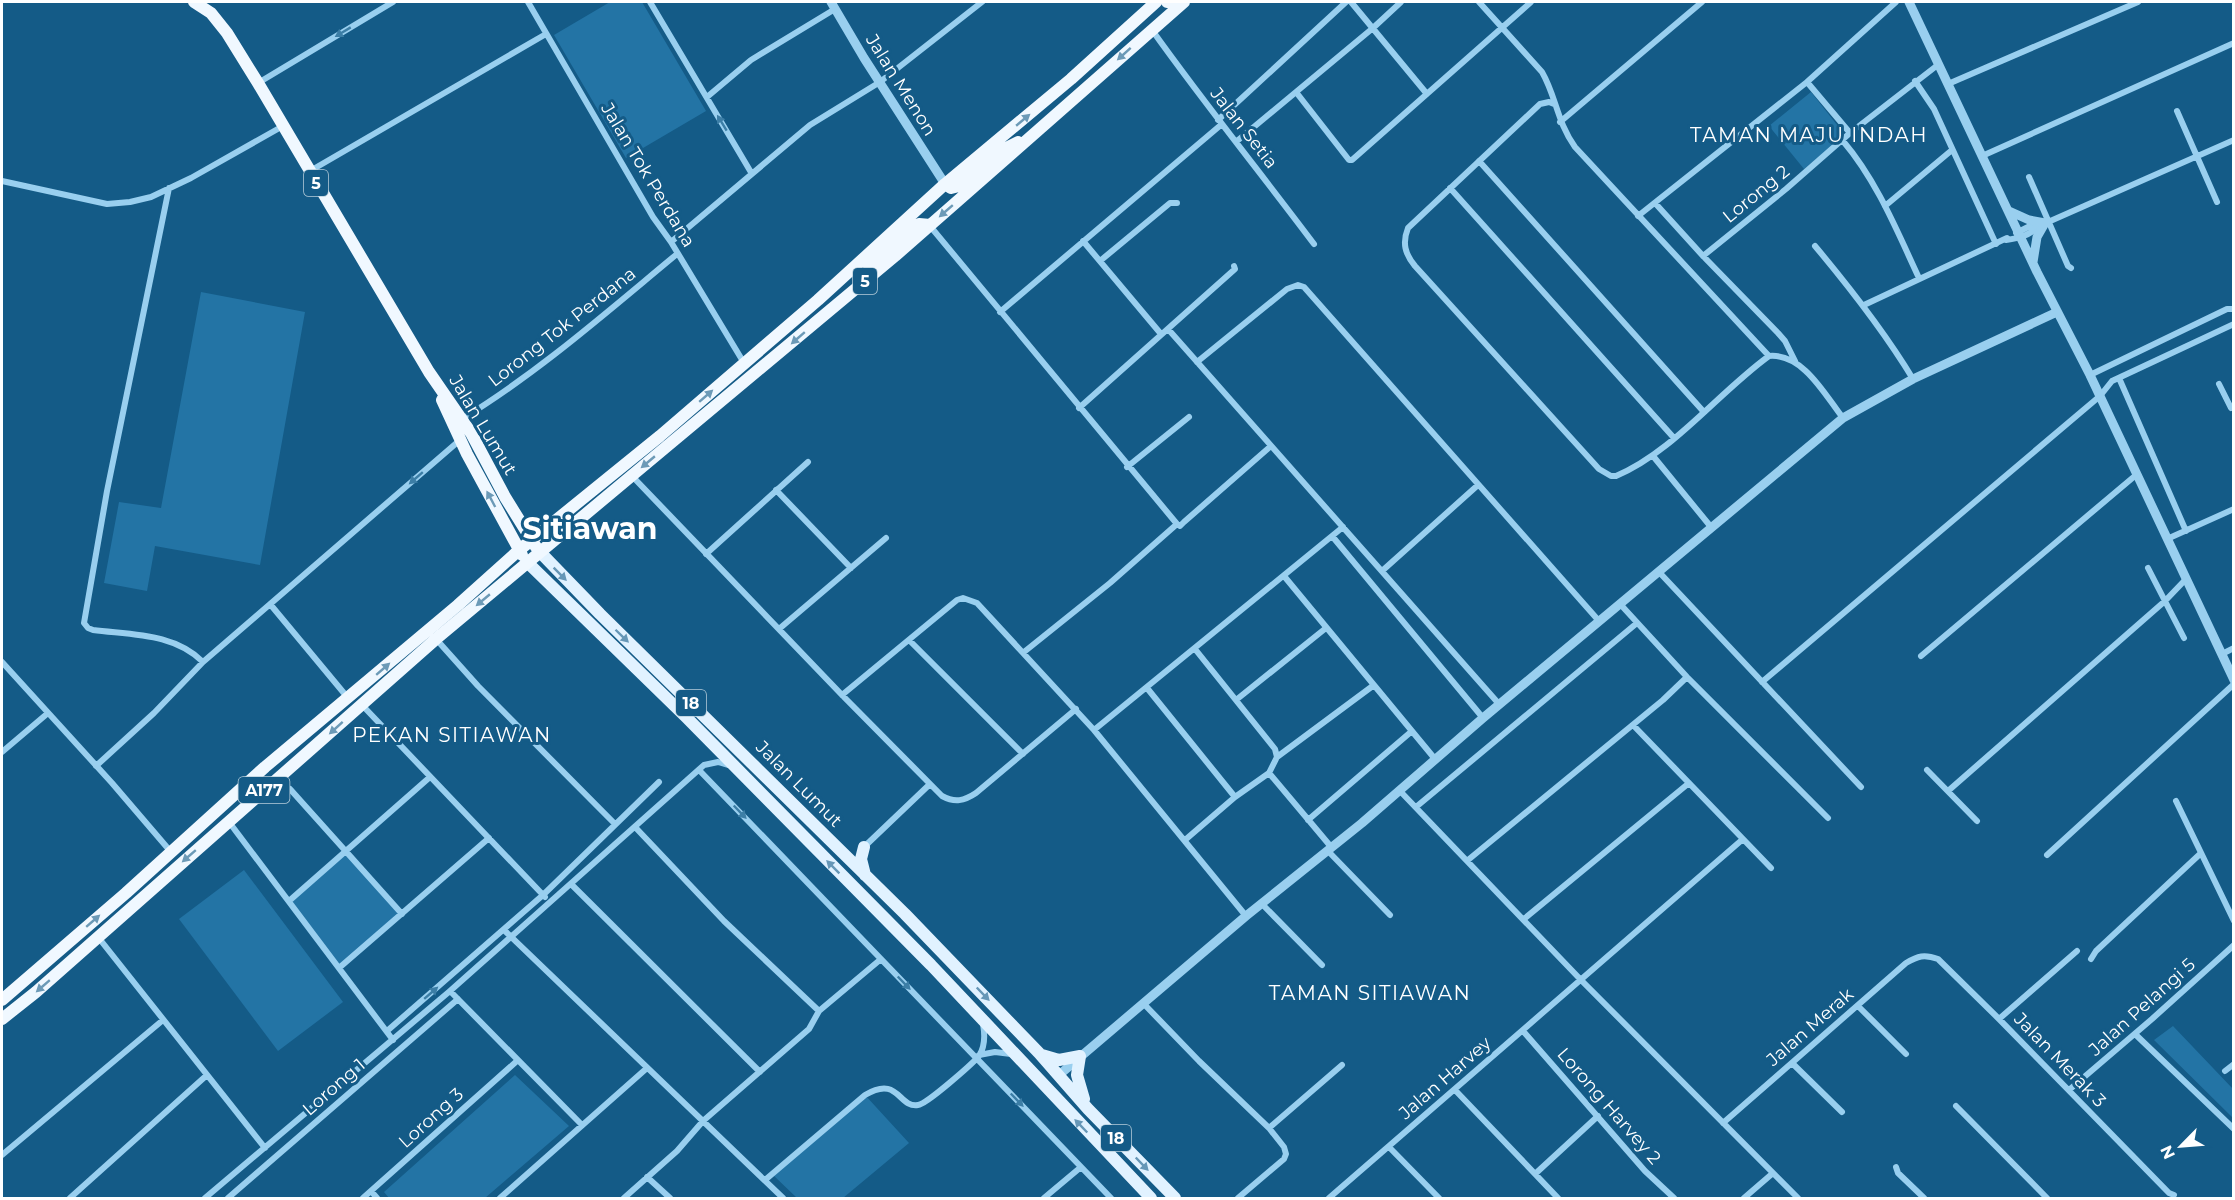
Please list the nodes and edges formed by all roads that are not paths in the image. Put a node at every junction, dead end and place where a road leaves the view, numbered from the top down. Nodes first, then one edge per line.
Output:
1 (194, 2) edge
2 (393, 2) edge
3 (528, 2) edge
4 (650, 2) edge
5 (1155, 2) edge
6 (1184, 2) edge
7 (1346, 2) edge
8 (1351, 2) edge
9 (1401, 2) edge
10 (1479, 2) edge
11 (1531, 2) edge
12 (1702, 2) edge
13 (1896, 2) edge
14 (1909, 2) edge
15 (2138, 2) edge
16 (979, 3) edge
17 (833, 5) edge
18 (1373, 28) junction
19 (1503, 28) junction
20 (1152, 29) junction
21 (546, 34) junction
22 (2234, 43) edge
23 (1939, 64) junction
24 (1071, 79) junction
25 (1915, 81) junction
26 (258, 82) junction
27 (879, 82) junction
28 (1808, 82) junction
29 (1948, 84) junction
30 (1296, 92) junction
31 (1427, 94) junction
32 (707, 97) junction
33 (1554, 104) junction
34 (2177, 111) dead end
35 (1220, 122) junction
36 (1560, 122) junction
37 (284, 126) junction
38 (1850, 133) junction
39 (1030, 137) junction
40 (2234, 140) edge
41 (1237, 141) junction
42 (1843, 141) junction
43 (1952, 150) junction
44 (1982, 156) junction
45 (2197, 156) junction
46 (1479, 161) junction
47 (309, 171) junction
48 (752, 174) junction
49 (2029, 177) dead end
50 (2, 181) edge
51 (945, 184) junction
52 (169, 188) junction
53 (1450, 188) junction
54 (2217, 202) dead end
55 (1177, 203) dead end
56 (1655, 203) junction
57 (1885, 206) junction
58 (2009, 212) junction
59 (1638, 216) junction
60 (2044, 224) junction
61 (930, 225) junction
62 (2020, 234) junction
63 (671, 242) junction
64 (1083, 242) junction
65 (1314, 244) dead end
66 (1996, 244) junction
67 (1815, 246) dead end
68 (677, 254) junction
69 (1702, 256) junction
70 (1100, 261) junction
71 (2033, 263) junction
72 (1234, 266) dead end
73 (2071, 268) dead end
74 (1919, 278) junction
75 (818, 300) junction
76 (1864, 305) junction
77 (2234, 309) edge
78 (1000, 312) junction
79 (2057, 312) junction
80 (2234, 324) edge
81 (1168, 329) junction
82 (1161, 334) junction
83 (1769, 356) junction
84 (1197, 362) junction
85 (744, 363) junction
86 (1796, 363) junction
87 (429, 372) junction
88 (2090, 375) junction
89 (2119, 378) junction
90 (1913, 379) junction
91 (2219, 384) dead end
92 (2100, 396) junction
93 (1079, 408) junction
94 (2233, 410) edge
95 (1703, 411) junction
96 (1190, 417) dead end
97 (1843, 418) junction
98 (462, 419) junction
99 (1674, 438) junction
100 (460, 440) junction
101 (1270, 446) junction
102 (1653, 456) junction
103 (808, 462) dead end
104 (1127, 466) junction
105 (2136, 475) junction
106 (632, 476) junction
107 (1478, 485) junction
108 (776, 490) junction
109 (2234, 509) edge
110 (1177, 525) junction
111 (1343, 527) junction
112 (1711, 527) junction
113 (2186, 531) junction
114 (1332, 536) junction
115 (886, 538) dead end
116 (531, 540) junction
117 (2167, 540) junction
118 (518, 551) junction
119 (540, 552) junction
120 (706, 554) junction
121 (528, 563) junction
122 (851, 568) junction
123 (2148, 568) dead end
124 (1382, 572) junction
125 (1659, 572) junction
126 (1284, 576) junction
127 (2186, 579) junction
128 (2165, 601) junction
129 (270, 604) junction
130 (1620, 605) junction
131 (1599, 621) junction
132 (1637, 624) junction
133 (1326, 628) junction
134 (779, 629) junction
135 (2184, 638) dead end
136 (436, 639) junction
137 (909, 640) junction
138 (2234, 648) edge
139 (1195, 649) junction
140 (1024, 652) junction
141 (2222, 654) junction
142 (1921, 656) dead end
143 (2, 662) edge
144 (203, 662) junction
145 (1687, 677) junction
146 (1762, 682) junction
147 (2234, 682) edge
148 (1374, 685) junction
149 (1147, 688) junction
150 (842, 695) junction
151 (348, 698) junction
152 (1236, 700) junction
153 (1499, 704) junction
154 (361, 705) junction
155 (1076, 709) junction
156 (48, 713) junction
157 (1483, 718) junction
158 (1633, 725) junction
159 (1094, 730) junction
160 (1412, 731) junction
161 (2, 752) edge
162 (1023, 754) junction
163 (1277, 757) junction
164 (1435, 759) junction
165 (96, 766) junction
166 (737, 769) junction
167 (699, 770) junction
168 (1927, 770) dead end
169 (1269, 772) junction
170 (430, 777) junction
171 (659, 782) dead end
172 (1689, 783) junction
173 (930, 784) junction
174 (1861, 787) dead end
175 (290, 789) dead end
176 (1400, 791) junction
177 (1947, 791) junction
178 (1235, 797) junction
179 (2176, 801) dead end
180 (1416, 807) junction
181 (1828, 818) dead end
182 (1308, 820) junction
183 (229, 821) junction
184 (1977, 821) dead end
185 (615, 825) junction
186 (635, 827) junction
187 (489, 838) junction
188 (1743, 839) junction
189 (1185, 840) junction
190 (864, 847) junction
191 (839, 849) junction
192 (1330, 850) junction
193 (345, 851) junction
194 (171, 852) junction
195 (2200, 854) junction
196 (2047, 855) dead end
197 (1468, 860) junction
198 (1771, 868) dead end
199 (865, 875) junction
200 (571, 884) junction
201 (543, 895) junction
202 (288, 901) junction
203 (550, 903) junction
204 (1261, 903) junction
205 (402, 914) junction
206 (905, 914) junction
207 (1390, 915) dead end
208 (1246, 916) junction
209 (1524, 919) junction
210 (2234, 921) edge
211 (504, 930) junction
212 (98, 938) junction
213 (510, 938) junction
214 (910, 945) junction
215 (2234, 945) edge
216 (2078, 951) dead end
217 (942, 952) junction
218 (1919, 956) joint
219 (881, 959) junction
220 (2091, 959) dead end
221 (1322, 965) dead end
222 (339, 968) junction
223 (1581, 980) junction
224 (950, 984) junction
225 (450, 991) junction
226 (458, 999) junction
227 (2, 1000) edge
228 (1143, 1003) junction
229 (1858, 1006) junction
230 (819, 1011) junction
231 (982, 1018) junction
232 (2, 1019) edge
233 (1999, 1019) junction
234 (164, 1020) junction
235 (387, 1031) junction
236 (1523, 1031) junction
237 (2135, 1034) junction
238 (393, 1040) junction
239 (1039, 1053) junction
240 (1906, 1054) dead end
241 (1017, 1055) junction
242 (978, 1056) junction
243 (1080, 1056) junction
244 (518, 1060) junction
245 (1792, 1063) junction
246 (2234, 1064) edge
247 (1342, 1065) dead end
248 (1026, 1066) junction
249 (647, 1068) junction
250 (2225, 1071) dead end
251 (760, 1072) junction
252 (207, 1075) junction
253 (1059, 1075) junction
254 (1455, 1090) junction
255 (2069, 1090) junction
256 (1956, 1106) dead end
257 (1066, 1110) junction
258 (1088, 1110) junction
259 (1842, 1112) dead end
260 (1598, 1116) junction
261 (704, 1121) junction
262 (1723, 1123) junction
263 (582, 1125) junction
264 (1269, 1128) junction
265 (2234, 1129) edge
266 (1389, 1147) junction
267 (265, 1148) junction
268 (2, 1155) edge
269 (1081, 1167) junction
270 (1896, 1167) dead end
271 (1773, 1173) junction
272 (1535, 1174) junction
273 (648, 1177) junction
274 (765, 1180) junction
275 (372, 1191) junction
276 (2174, 1196) dead end
277 (70, 1198) edge
278 (206, 1198) edge
279 (228, 1198) edge
280 (363, 1198) edge
281 (377, 1198) edge
282 (500, 1198) edge
283 (624, 1198) edge
284 (670, 1198) edge
285 (783, 1198) edge
286 (1044, 1198) edge
287 (1111, 1198) edge
288 (1151, 1198) edge
289 (1175, 1198) edge
290 (1238, 1198) edge
291 (1329, 1198) edge
292 (1439, 1198) edge
293 (1558, 1198) edge
294 (1674, 1198) edge
295 (1744, 1198) edge
296 (1798, 1198) edge
297 (1924, 1198) edge
298 (2047, 1198) edge

1 - 26 highway, Jalan Lumut / 5
2 -> 26 street
3 - 21 street, Jalan Tok Perdana
4 - 32 street
5 - 24 highway, 5
6 - 20 highway, 5
7 - 35 street
8 - 18 street
9 - 18 street
10 - 19 street
11 - 19 street
12 - 36 street
13 - 28 street
14 - 23 street
15 - 29 street
16 - 27 street
17 - 27 street, Jalan Menon
17 - 32 street
18 - 30 street
18 - 31 street
19 - 31 street
19 - 33 street
20 - 24 highway
20 - 35 street, Jalan Setia
20 -> 39 highway, 5
21 - 47 street
21 - 63 street, Jalan Tok Perdana
22 - 44 street
23 - 25 street, Lorong 2
23 - 29 street
51 -> 24 highway, 5
25 - 38 street, Lorong 2
25 - 43 street
26 - 37 highway, Jalan Lumut / 5
27 - 48 street
27 - 51 street, Jalan Menon
28 - 38 street
28 - 56 street
29 - 44 street
30 - 31 street
30 - 41 street
48 -> 32 street
33 - 36 street
33 - 46 street
34 - 45 street
35 - 41 street, Jalan Setia
35 - 64 street
36 - 59 street
37 - 47 highway, Jalan Lumut / 5
37 - 52 street
38 - 42 street, Lorong 2
39 - 51 highway
39 -> 61 highway, 5
40 - 45 street
41 - 65 street, Jalan Setia
42 - 57 street
42 - 69 street, Lorong 2
43 - 57 street
43 - 66 street
44 - 58 street
45 - 54 street
45 - 60 street
46 - 53 street
46 - 95 street
47 - 87 highway, Jalan Lumut / 5
48 - 63 street
49 - 60 street
50 - 52 street
51 - 75 highway, 5
52 - 144 street
53 - 99 street
53 - 102 street
55 - 70 street
56 - 59 street
56 - 69 street
57 - 74 street
58 - 60 street
58 - 62 street
59 - 83 street
60 - 62 street
60 - 71 street
60 - 73 street
61 - 75 highway
61 - 78 street
61 -> 106 highway, 5
62 - 66 street
62 - 71 street
63 - 68 street, Jalan Tok Perdana
64 - 70 street
64 - 78 street
66 - 74 street
67 - 76 street
68 - 85 street, Jalan Tok Perdana
68 - 98 street, Lorong Tok Perdana
69 - 86 street
70 - 82 street
71 - 79 street
72 - 81 street
74 - 76 street
75 - 85 highway, 5
76 - 90 street
77 - 88 street
78 - 93 street
79 - 88 street
79 - 90 street
80 - 89 street
81 - 82 street
81 - 84 street
82 - 93 street
83 - 86 street
83 - 95 street
84 - 101 street
84 - 107 street
116 -> 85 highway, 5
86 - 97 street
87 - 98 highway, Jalan Lumut / 5
87 - 100 highway, Jalan Lumut / 5
88 - 92 street
89 - 92 street
89 - 113 street
90 - 97 street
91 - 94 street
92 - 105 street
92 - 146 street
93 - 104 street
95 - 99 street
96 - 104 street
97 - 112 street
98 - 116 highway, Jalan Lumut / 5
99 - 102 street
118 -> 100 highway, Jalan Lumut / 5
100 -> 129 street
101 - 110 street
101 - 111 street
102 - 112 street
103 - 108 street
104 - 110 street
105 - 117 street
105 - 142 street
106 - 119 highway, 5
106 - 120 street
107 - 124 street
107 - 131 street
108 - 120 street
108 - 122 street
109 - 113 street
110 - 140 street
111 - 114 street
111 - 124 street
112 - 125 street
113 - 117 street
114 - 126 street
114 - 157 street
115 - 122 street
116 - 118 highway, 5
116 - 119 highway, Jalan Lumut / 5
117 - 127 street
118 - 121 highway, Jalan Lumut / 5
151 -> 118 highway, A177
119 - 121 highway, 5
119 -> 191 main road, Jalan Lumut / 18
120 - 134 street
121 -> 136 highway, A177
121 - 166 main road, Jalan Lumut / 18
122 - 134 street
123 - 128 street
124 - 153 street
125 - 130 street
125 - 146 street
126 - 133 street
126 - 139 street
127 - 128 street
127 - 141 street
128 - 135 street
128 - 177 street
129 - 144 street
129 - 151 street
130 - 131 street
130 - 132 street
131 - 153 street
132 - 145 street
132 - 180 street
133 - 148 street
133 - 152 street
134 - 150 street
136 - 154 highway, A177
136 - 185 street
137 - 140 street
137 - 150 street
137 - 162 street
138 - 141 street
139 - 149 street
139 - 152 street
140 - 155 street
141 - 147 street
143 - 156 street
144 - 165 street
145 - 158 street
145 - 181 street
146 - 174 street
147 - 196 street
148 - 160 street
148 - 163 street
149 - 159 street
149 - 178 street
150 - 173 street
151 - 194 highway, A177
152 - 163 street
153 - 157 street
154 - 170 street
154 -> 183 highway, A177
155 - 159 street
155 - 162 street
156 - 161 street
156 - 165 street
157 - 164 street
158 - 172 street
158 - 197 street
159 - 189 street
160 - 164 street
160 - 182 street
162 - 173 street
163 - 169 street
164 - 176 street
165 - 194 street
166 - 167 street
214 -> 166 main road, Jalan Lumut / 18
167 - 186 street
167 -> 219 street
168 - 177 street
169 - 178 street
169 - 182 street
170 - 187 street
170 - 193 street
171 - 185 street
172 - 188 street
172 - 209 street
173 - 190 street
175 - 193 street
176 - 180 street
176 - 192 street
177 - 184 street
178 - 189 street
179 - 195 street
180 - 197 street
182 - 192 street
183 - 202 street
183 -> 212 highway, A177
185 - 201 street
186 - 200 street
186 - 230 street
187 - 201 street
187 - 205 street
188 - 198 street
188 - 223 street, Jalan Harvey
189 - 208 street
190 - 191 main road
190 - 199 main road
191 - 199 main road, Jalan Lumut / 18
192 - 204 street
192 - 207 street
193 - 202 street
193 - 205 street
227 -> 194 highway, A177
195 - 210 street
195 - 220 street
197 - 209 street
199 - 206 main road, Jalan Lumut / 18
200 - 203 street
200 - 251 street
201 - 203 street
201 - 211 street
202 - 222 street
203 - 213 street
204 - 208 street
204 - 221 street
205 - 222 street
206 - 214 main road
206 - 217 main road, Jalan Lumut / 18
208 - 228 street
209 - 223 street
211 - 213 street
235 -> 211 street
212 -> 232 highway, A177
212 - 234 street
213 - 225 street
213 - 249 street
214 - 224 main road, Jalan Lumut / 18
215 - 237 street, Jalan Pelangi 5
216 - 233 street
217 - 224 main road
217 -> 239 main road, Jalan Lumut / 18
218 - 229 street, Jalan Merak
218 - 233 street, Jalan Merak 3
219 - 230 street
219 -> 242 street
222 - 235 street
223 - 236 street, Jalan Harvey
223 - 262 street
224 - 231 main road, Jalan Lumut / 18
225 - 226 street
225 - 238 street
226 - 244 street
226 - 279 street, Lorong 1
228 - 243 street
228 - 264 street
229 - 240 street
229 - 245 street, Jalan Merak
230 - 251 street
231 - 241 main road, Jalan Lumut / 18
231 - 242 street
233 - 255 street, Jalan Merak 3
234 - 252 street
234 - 268 street
235 - 238 street
236 - 254 street, Jalan Harvey
236 - 260 street, Lorong Harvey 2
237 - 255 street, Jalan Pelangi 5
237 - 265 street
238 - 267 street
239 - 243 main road
239 - 253 main road, Jalan Lumut / 18
241 - 242 street
241 - 248 main road, Jalan Lumut / 18
242 -> 269 street
242 - 274 street
243 - 253 street
243 - 258 main road
244 - 263 street
244 - 275 street, Lorong 3
245 - 259 street
245 - 262 street, Jalan Merak
246 - 250 street
247 - 264 street
248 - 253 main road
248 - 257 main road, Jalan Lumut / 18
249 - 261 street
249 - 263 street
251 - 261 street
252 - 267 street
252 - 277 street
253 - 257 main road
253 - 258 main road, Jalan Lumut / 18
254 - 266 street, Jalan Harvey
254 - 272 street
255 - 276 street, Jalan Merak 3
256 - 298 street
288 -> 257 main road, Jalan Lumut / 18
258 -> 289 main road, Jalan Lumut / 18
260 - 272 street
260 - 294 street, Lorong Harvey 2
261 - 273 street
261 - 274 street
262 - 271 street
263 - 282 street
264 - 290 street
266 - 291 street, Jalan Harvey
266 - 292 street
267 - 278 street
269 - 286 street
269 - 287 street
270 - 297 street
271 - 295 street
271 - 296 street
272 - 293 street
273 - 283 street
273 - 284 street
274 - 285 street
275 - 280 street, Lorong 3
275 - 281 street

